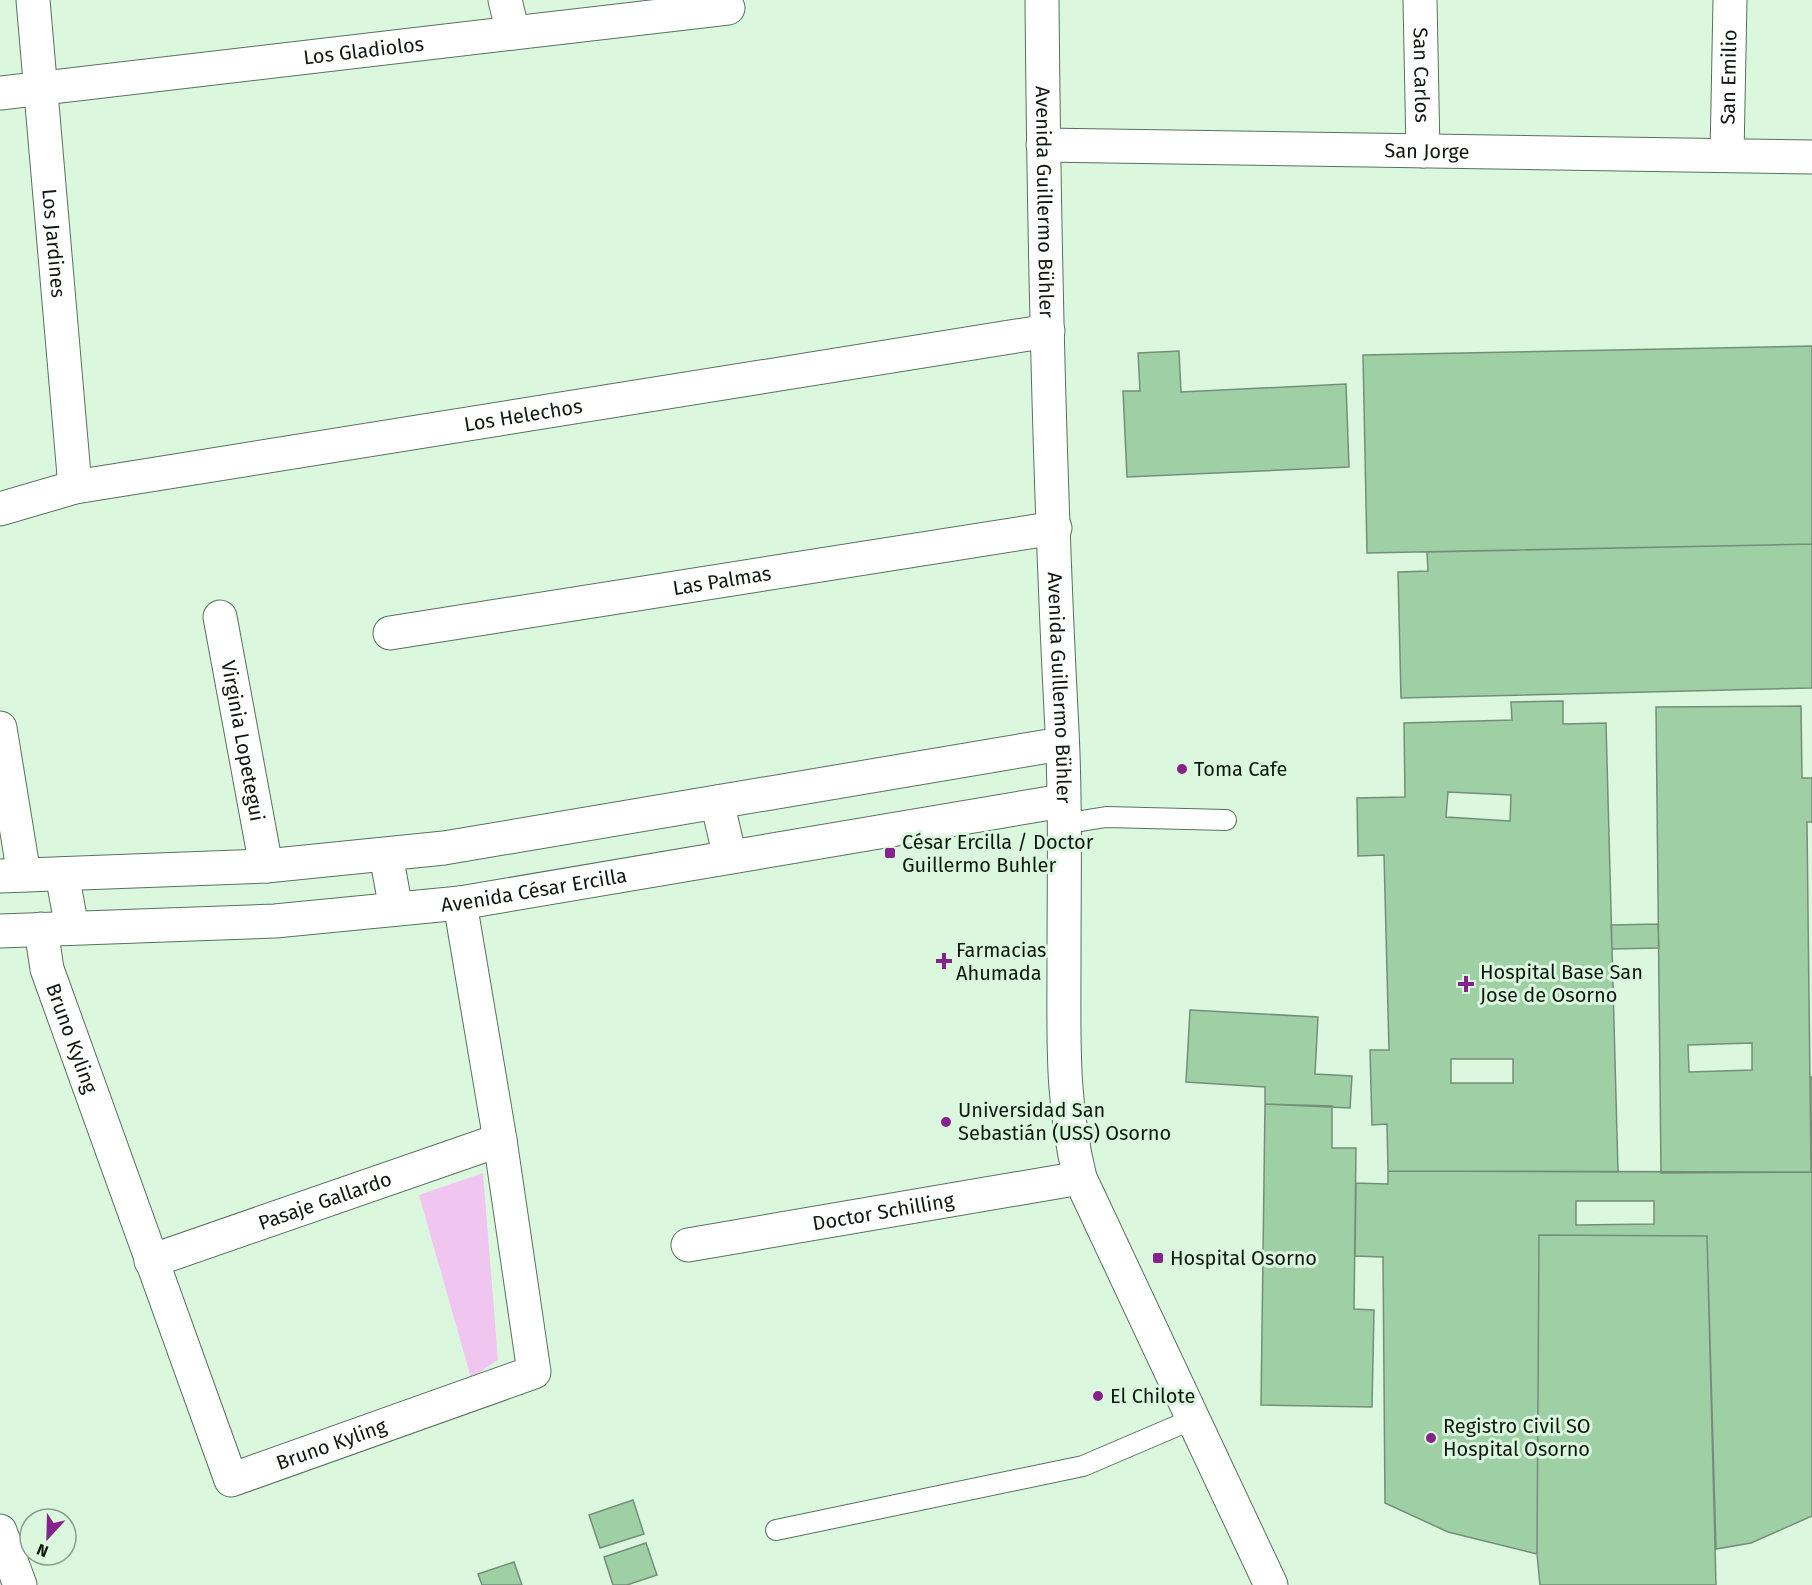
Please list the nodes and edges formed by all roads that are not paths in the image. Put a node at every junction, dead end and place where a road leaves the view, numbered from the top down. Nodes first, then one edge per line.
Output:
1 (33, 0) edge
2 (505, 0) edge
3 (1042, 0) edge
4 (1420, 0) edge
5 (1730, 0) edge
6 (728, 8) dead end
7 (513, 33) junction
8 (42, 88) junction
9 (0, 93) edge
10 (1043, 146) junction
11 (1423, 151) junction
12 (1727, 155) junction
13 (1812, 157) edge
14 (1048, 331) junction
15 (75, 487) junction
16 (0, 508) edge
17 (1055, 528) junction
18 (220, 617) dead end
19 (390, 633) dead end
20 (0, 728) edge
21 (1061, 744) junction
22 (717, 802) junction
23 (1063, 812) junction
24 (1226, 820) dead end
25 (386, 855) junction
26 (730, 857) junction
27 (266, 866) junction
28 (62, 874) junction
29 (12, 876) edge
30 (460, 903) junction
31 (396, 909) junction
32 (57, 928) junction
33 (0, 931) edge
34 (500, 1140) junction
35 (1080, 1178) junction
36 (688, 1245) dead end
37 (152, 1261) junction
38 (1193, 1419) junction
39 (776, 1530) dead end
40 (0, 1531) edge
41 (20, 1585) edge
42 (1271, 1585) edge

1 - 8 street, Los Jardines
2 - 7 street
3 - 10 street, Avenida Guillermo Bühler
4 - 11 street, San Carlos
5 - 12 street, San Emilio
6 - 7 street, Los Gladiolos
7 - 8 street, Los Gladiolos
8 - 9 street, Los Gladiolos
8 - 15 street, Los Jardines
10 - 11 street, San Jorge
10 - 14 street, Avenida Guillermo Bühler
11 - 12 street, San Jorge
12 - 13 street, San Jorge
14 - 15 street, Los Helechos
14 - 17 street, Avenida Guillermo Bühler
15 - 16 street, Los Helechos
17 - 19 street, Las Palmas
17 - 21 street, Avenida Guillermo Bühler
18 - 27 street, Virginia Lopetegui
20 - 29 street
21 - 22 street
21 - 23 street, Avenida Guillermo Bühler
22 - 25 street
22 - 26 street
23 - 24 lane
23 - 26 street, Avenida César Ercilla
23 - 35 street, Avenida Guillermo Bühler
25 - 27 street
25 - 31 street
26 - 30 street, Avenida César Ercilla
27 - 28 street
28 - 29 street
28 - 32 street, Bruno Kyling
30 - 31 street, Avenida César Ercilla
30 - 34 street, Bruno Kyling
31 - 32 street, Avenida César Ercilla
32 - 33 street, Avenida César Ercilla
32 - 37 street, Bruno Kyling
34 - 37 street, Pasaje Gallardo
34 - 37 street, Bruno Kyling
35 - 36 street, Doctor Schilling
35 - 38 street, Avenida Guillermo Bühler
38 - 39 lane
38 - 42 street, Avenida Guillermo Bühler
40 - 41 street

